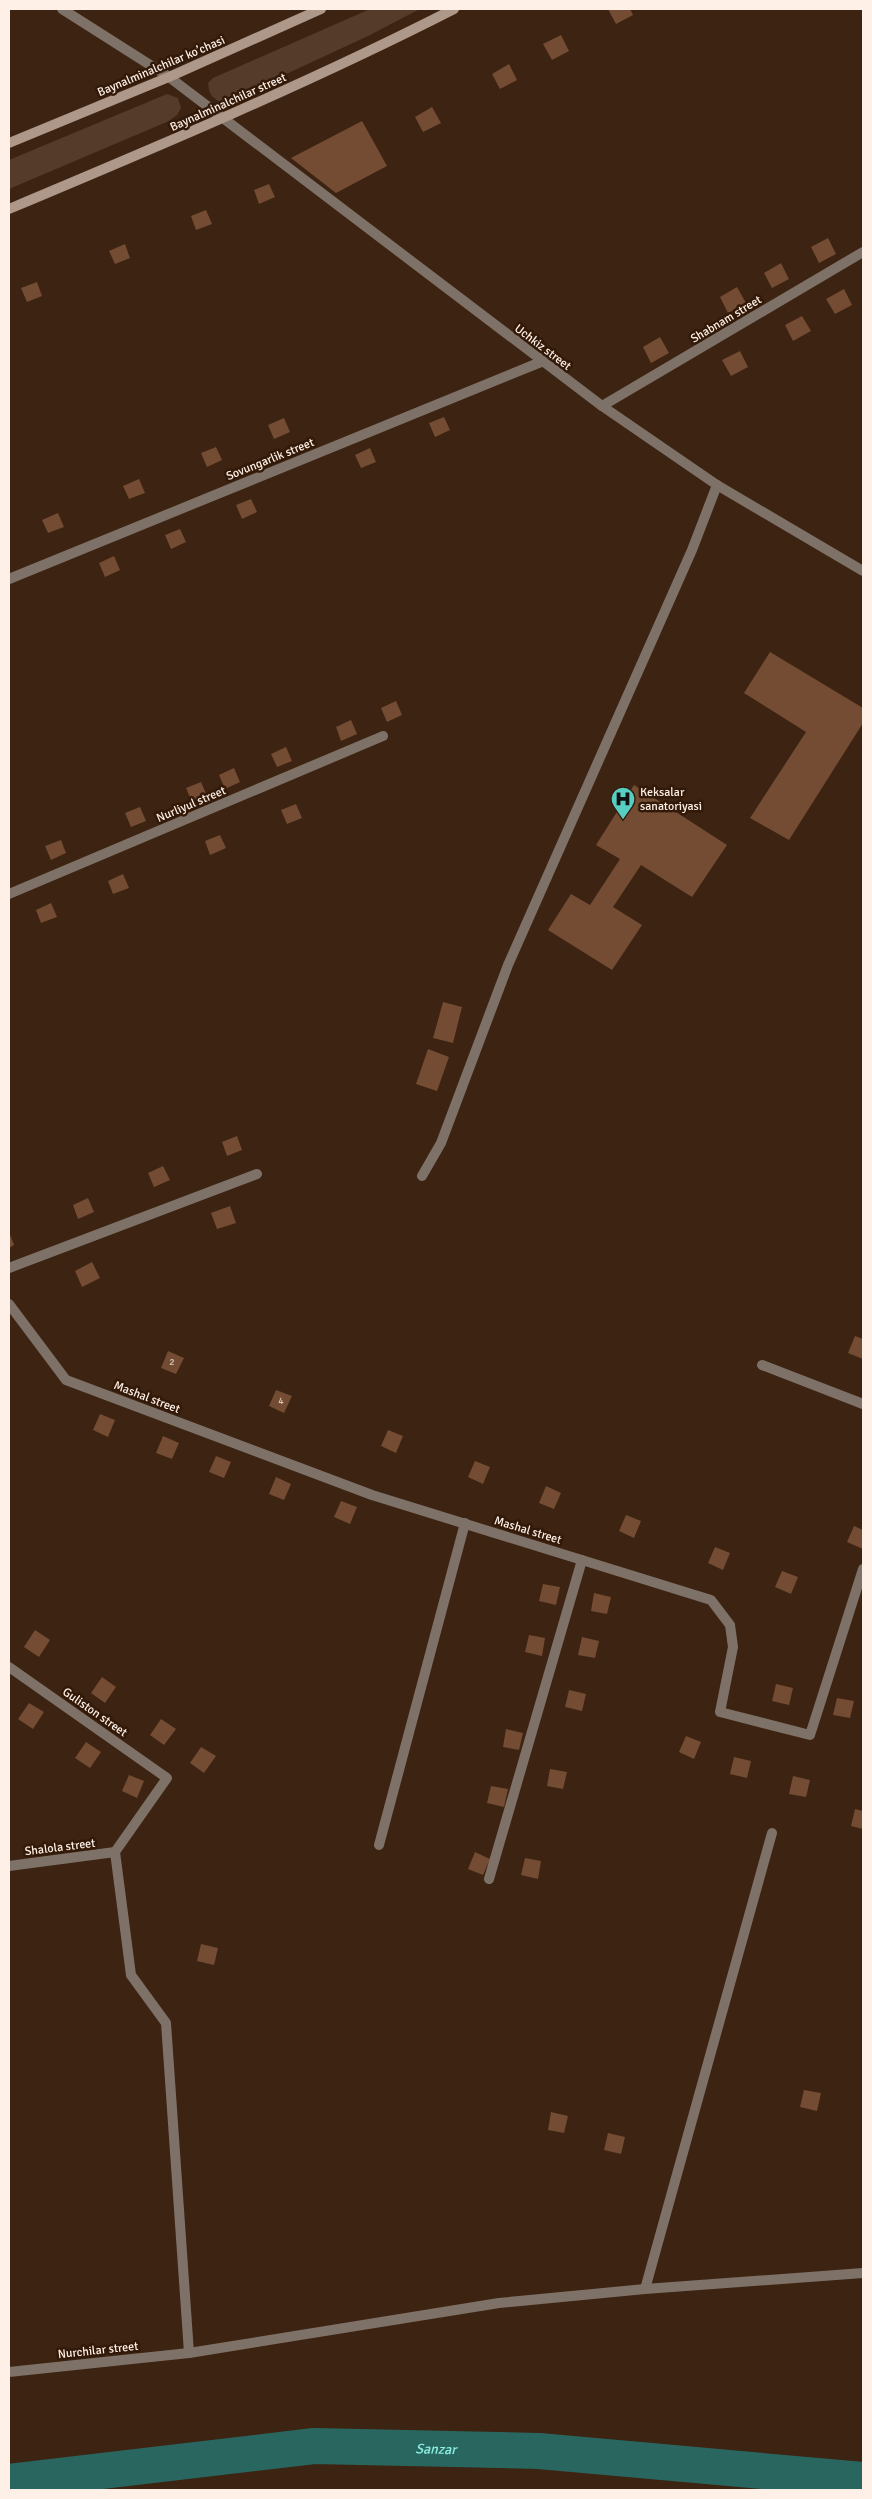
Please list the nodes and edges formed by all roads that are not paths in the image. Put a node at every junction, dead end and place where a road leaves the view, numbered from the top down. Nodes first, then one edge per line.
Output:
1 (62, 9) edge
2 (321, 9) edge
3 (454, 9) edge
4 (169, 77) junction
5 (223, 119) junction
6 (9, 143) edge
7 (9, 209) edge
8 (863, 252) edge
9 (541, 362) junction
10 (602, 406) junction
11 (717, 485) junction
12 (863, 570) edge
13 (9, 579) edge
14 (383, 736) dead end
15 (9, 894) edge
16 (256, 1174) dead end
17 (422, 1176) dead end
18 (9, 1268) edge
19 (9, 1304) edge
20 (762, 1365) dead end
21 (863, 1404) edge
22 (464, 1524) junction
23 (582, 1560) junction
24 (863, 1569) edge
25 (9, 1667) edge
26 (772, 1832) dead end
27 (379, 1845) dead end
28 (115, 1852) junction
29 (9, 1866) edge
30 (489, 1879) dead end
31 (863, 2273) edge
32 (645, 2289) junction
33 (189, 2353) junction
34 (9, 2372) edge

1 - 4 street, Uchkiz street
2 - 4 main road, Baynalminalchilar ko’chasi
3 - 5 main road, Baynalminalchilar street
4 - 5 street, Uchkiz street
4 - 6 main road, Baynalminalchilar ko’chasi
5 - 7 main road, Baynalminalchilar street
5 - 9 street, Uchkiz street
8 - 10 street, Shabnam street
9 - 10 street, Uchkiz street
9 - 13 street, Sovungarlik street
10 - 11 street, Uchkiz street
11 - 12 street, Uchkiz street
11 - 17 street
14 - 15 street, Nurliyul street
16 - 18 street
19 - 22 street, Mashal street
20 - 21 street
22 - 23 street, Mashal street
22 - 27 street
23 - 24 street, Mashal street
23 - 30 street
25 - 28 street, Guliston street
26 - 32 street
28 - 29 street, Shalola street
28 - 33 street
31 - 32 street, Nurchilar street
32 - 33 street, Nurchilar street
33 - 34 street, Nurchilar street

